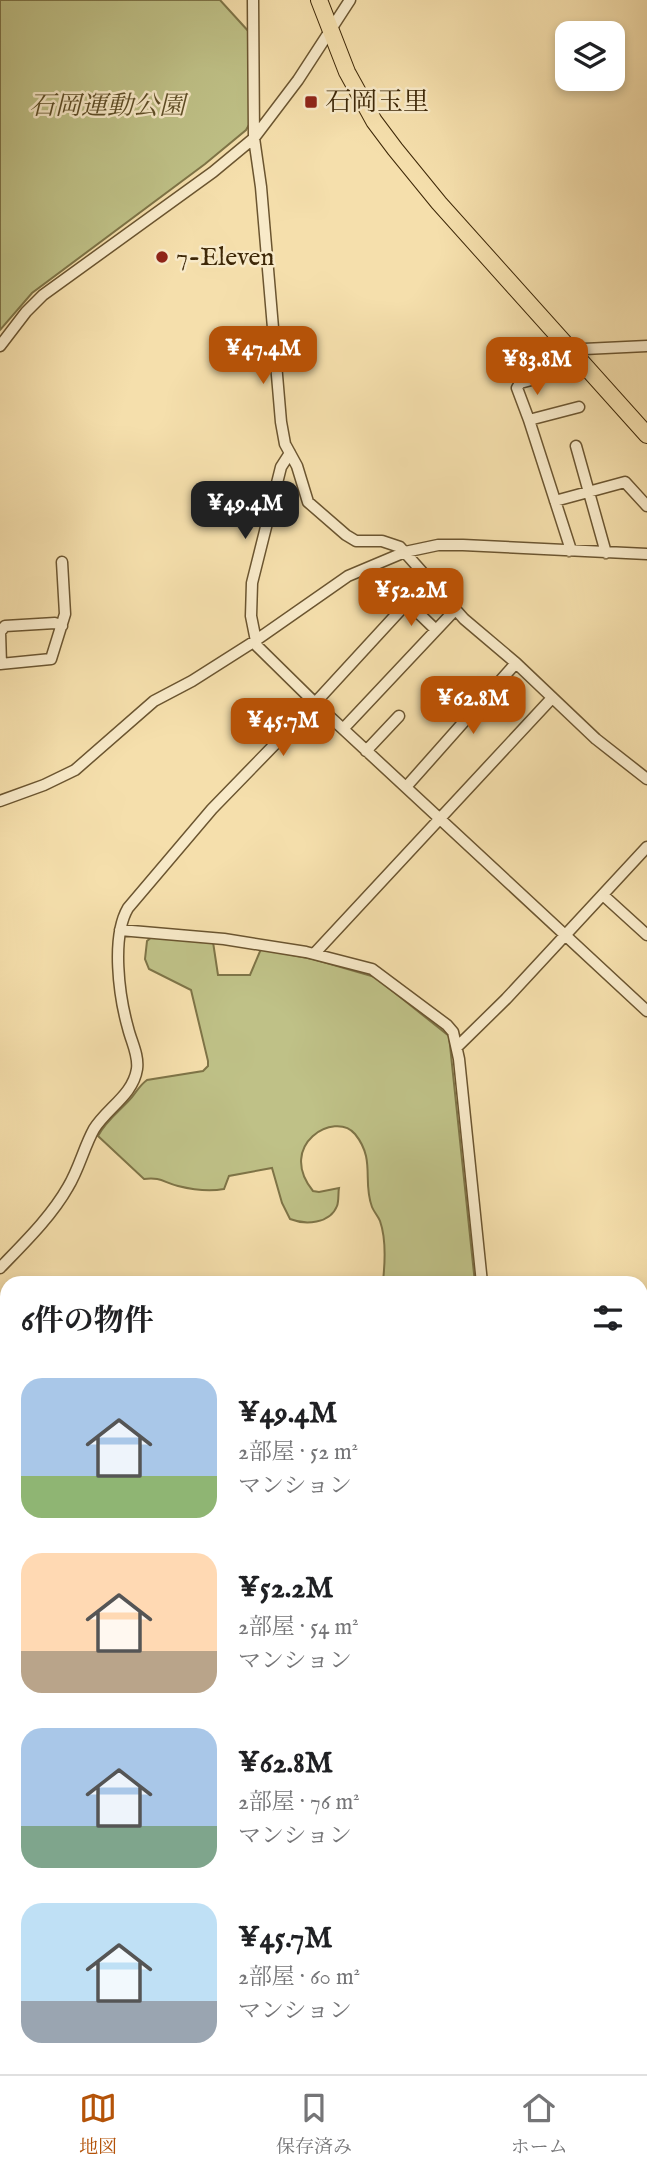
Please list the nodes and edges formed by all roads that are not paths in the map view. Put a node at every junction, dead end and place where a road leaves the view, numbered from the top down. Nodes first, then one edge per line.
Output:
1 (253, 0) edge
2 (318, 0) edge
3 (350, 0) edge
4 (330, 32) junction
5 (254, 138) junction
6 (0, 346) edge
7 (647, 346) edge
8 (576, 355) junction
9 (550, 376) dead end
10 (579, 407) dead end
11 (528, 420) junction
12 (647, 435) edge
13 (576, 446) dead end
14 (290, 453) junction
15 (590, 492) junction
16 (555, 501) junction
17 (647, 506) edge
18 (569, 551) junction
19 (405, 552) junction
20 (606, 553) junction
21 (647, 554) edge
22 (62, 562) dead end
23 (429, 579) junction
24 (408, 603) junction
25 (455, 610) junction
26 (61, 626) junction
27 (436, 630) junction
28 (255, 641) junction
29 (516, 663) junction
30 (1, 664) edge
31 (552, 698) junction
32 (315, 703) junction
33 (399, 716) dead end
34 (343, 729) junction
35 (366, 751) junction
36 (647, 779) edge
37 (405, 787) junction
38 (0, 802) edge
39 (440, 818) junction
40 (647, 846) edge
41 (603, 895) junction
42 (120, 930) junction
43 (565, 935) junction
44 (647, 935) edge
45 (314, 954) junction
46 (647, 1011) edge
47 (457, 1047) junction
48 (0, 1268) edge
49 (481, 1276) edge

1 - 5 street
2 - 4 highway
3 - 4 street
4 - 5 street
4 - 8 highway
5 - 6 street
5 - 14 street
7 - 8 street
8 - 12 highway
9 - 11 street
10 - 11 street
11 - 16 street
13 - 15 street
14 - 19 street
14 - 28 street
15 - 16 street
15 - 17 street
15 - 20 street
16 - 18 street
18 - 19 street
18 - 20 street
19 - 23 street
19 - 28 street
20 - 21 street
22 - 26 street
23 - 24 street
23 - 25 street
24 - 27 street
24 - 32 street
25 - 27 street
25 - 29 street
26 - 30 street
26 - 30 street
27 - 34 street
28 - 32 street
28 - 38 street
29 - 31 street
29 - 37 street
31 - 36 street
31 - 39 street
32 - 34 street
32 - 42 street
33 - 35 street
34 - 35 street
35 - 37 street
37 - 39 street
39 - 43 street
39 - 45 street
40 - 41 street
41 - 43 street
41 - 44 street
42 - 45 street
42 - 48 street
43 - 46 street
43 - 47 street
45 - 47 street
47 - 49 street

